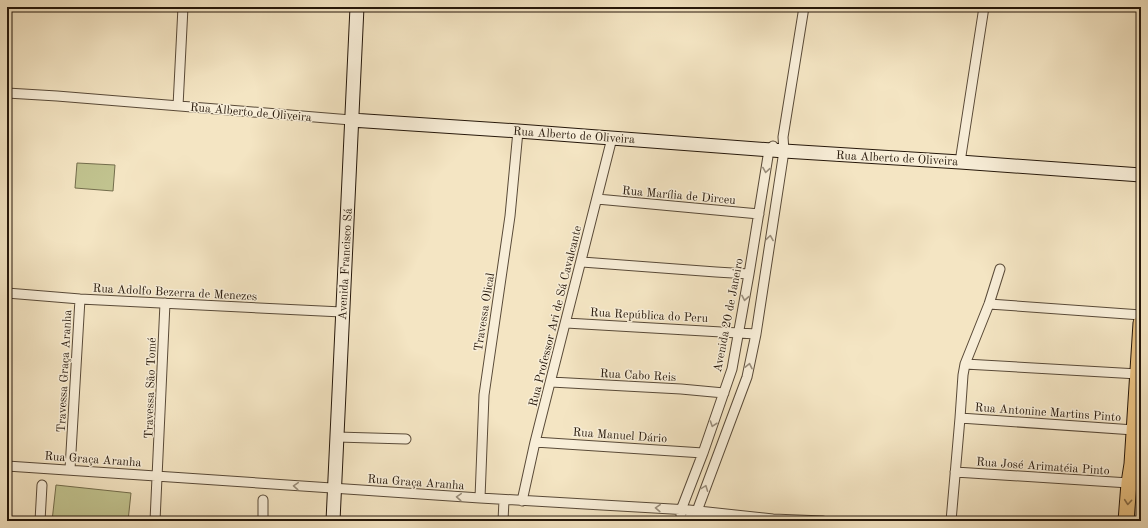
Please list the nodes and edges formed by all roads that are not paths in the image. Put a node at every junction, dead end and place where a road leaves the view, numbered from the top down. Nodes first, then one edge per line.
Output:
1 (183, 7) edge
2 (357, 7) edge
3 (804, 7) edge
4 (984, 7) edge
5 (7, 93) edge
6 (178, 106) junction
7 (351, 120) junction
8 (518, 131) junction
9 (783, 137) junction
10 (612, 138) junction
11 (769, 150) junction
12 (784, 152) junction
13 (960, 162) junction
14 (1141, 175) edge
15 (597, 199) junction
16 (759, 214) junction
17 (582, 262) junction
18 (1000, 269) dead end
19 (749, 274) junction
20 (7, 293) edge
21 (80, 299) junction
22 (165, 303) junction
23 (989, 304) junction
24 (342, 312) junction
25 (1141, 315) edge
26 (566, 323) junction
27 (1141, 323) edge
28 (739, 333) junction
29 (756, 334) junction
30 (966, 364) junction
31 (1138, 374) junction
32 (551, 382) junction
33 (724, 393) junction
34 (960, 418) junction
35 (1134, 430) junction
36 (337, 437) junction
37 (406, 439) dead end
38 (535, 442) junction
39 (703, 453) junction
40 (1137, 465) edge
41 (7, 466) edge
42 (70, 470) junction
43 (955, 472) junction
44 (158, 476) junction
45 (1129, 483) junction
46 (42, 485) dead end
47 (335, 488) junction
48 (480, 498) junction
49 (263, 500) dead end
50 (504, 500) junction
51 (522, 501) junction
52 (681, 510) junction
53 (697, 511) junction
54 (773, 520) edge
55 (40, 521) edge
56 (156, 521) edge
57 (263, 521) edge
58 (333, 521) edge
59 (503, 521) edge
60 (681, 521) edge
61 (686, 521) edge
62 (823, 521) edge
63 (951, 521) edge
64 (1126, 521) edge

1 - 6 street
2 - 7 street, Avenida Francisco Sá
3 - 9 street
4 - 13 street
5 - 6 street, Rua Alberto de Oliveira
6 - 7 street, Rua Alberto de Oliveira
7 - 8 street, Rua Alberto de Oliveira
7 - 24 street, Avenida Francisco Sá
8 - 10 street, Rua Alberto de Oliveira
8 - 48 street, Travessa Olical
9 - 11 street
9 - 12 street
10 - 11 street, Rua Alberto de Oliveira
10 - 15 street, Rua Professor Ari de Sá Cavalcante
11 - 12 street, Rua Alberto de Oliveira
11 -> 16 street, Avenida 20 de Janeiro
12 - 13 street, Rua Alberto de Oliveira
29 -> 12 street
13 - 14 street, Rua Alberto de Oliveira
15 - 16 street, Rua Marília de Dirceu
15 - 17 street, Rua Professor Ari de Sá Cavalcante
16 - 19 street, Avenida 20 de Janeiro
17 - 19 street
17 - 26 street, Rua Professor Ari de Sá Cavalcante
18 - 23 street
19 -> 28 street, Avenida 20 de Janeiro
20 - 21 street, Rua Adolfo Bezerra de Menezes
21 - 22 street, Rua Adolfo Bezerra de Menezes
21 - 42 street, Travessa Graça Aranha
22 - 24 street, Rua Adolfo Bezerra de Menezes
22 - 44 street, Travessa São Tomé
23 - 25 street
23 - 30 street
24 - 36 street, Avenida Francisco Sá
26 - 28 street, Rua República do Peru
26 - 32 street, Rua Professor Ari de Sá Cavalcante
27 - 31 main road
28 - 29 street, Rua República do Peru
28 - 33 street, Avenida 20 de Janeiro
53 -> 29 street
30 - 31 street
30 - 34 street
31 - 35 main road
32 - 33 street, Rua Cabo Reis
32 - 38 street, Rua Professor Ari de Sá Cavalcante
33 -> 39 street, Avenida 20 de Janeiro
34 - 35 street, Rua Antonine Martins Pinto
34 - 43 street
35 - 40 main road
36 - 37 street
36 - 47 street, Avenida Francisco Sá
38 - 39 street, Rua Manuel Dário
38 - 51 street, Rua Professor Ari de Sá Cavalcante
39 - 52 street, Avenida 20 de Janeiro
40 - 45 main road
41 - 42 street, Rua Graça Aranha
42 - 44 street, Rua Graça Aranha
43 - 45 street, Rua José Arimatéia Pinto
43 - 63 street
47 -> 44 street, Rua Graça Aranha
44 - 56 street, Travessa São Tomé
45 -> 64 main road
46 - 55 street
48 -> 47 street, Rua Graça Aranha
47 - 58 street, Avenida Francisco Sá
48 - 50 street, Rua Graça Aranha
49 - 57 street
50 - 51 street, Rua Graça Aranha
50 - 59 street
52 -> 51 street, Rua Graça Aranha
52 - 53 street, Rua Graça Aranha
52 - 60 street, Avenida 20 de Janeiro
53 - 54 street, Rua Graça Aranha
53 - 61 street
54 - 62 street, Rua Graça Aranha

